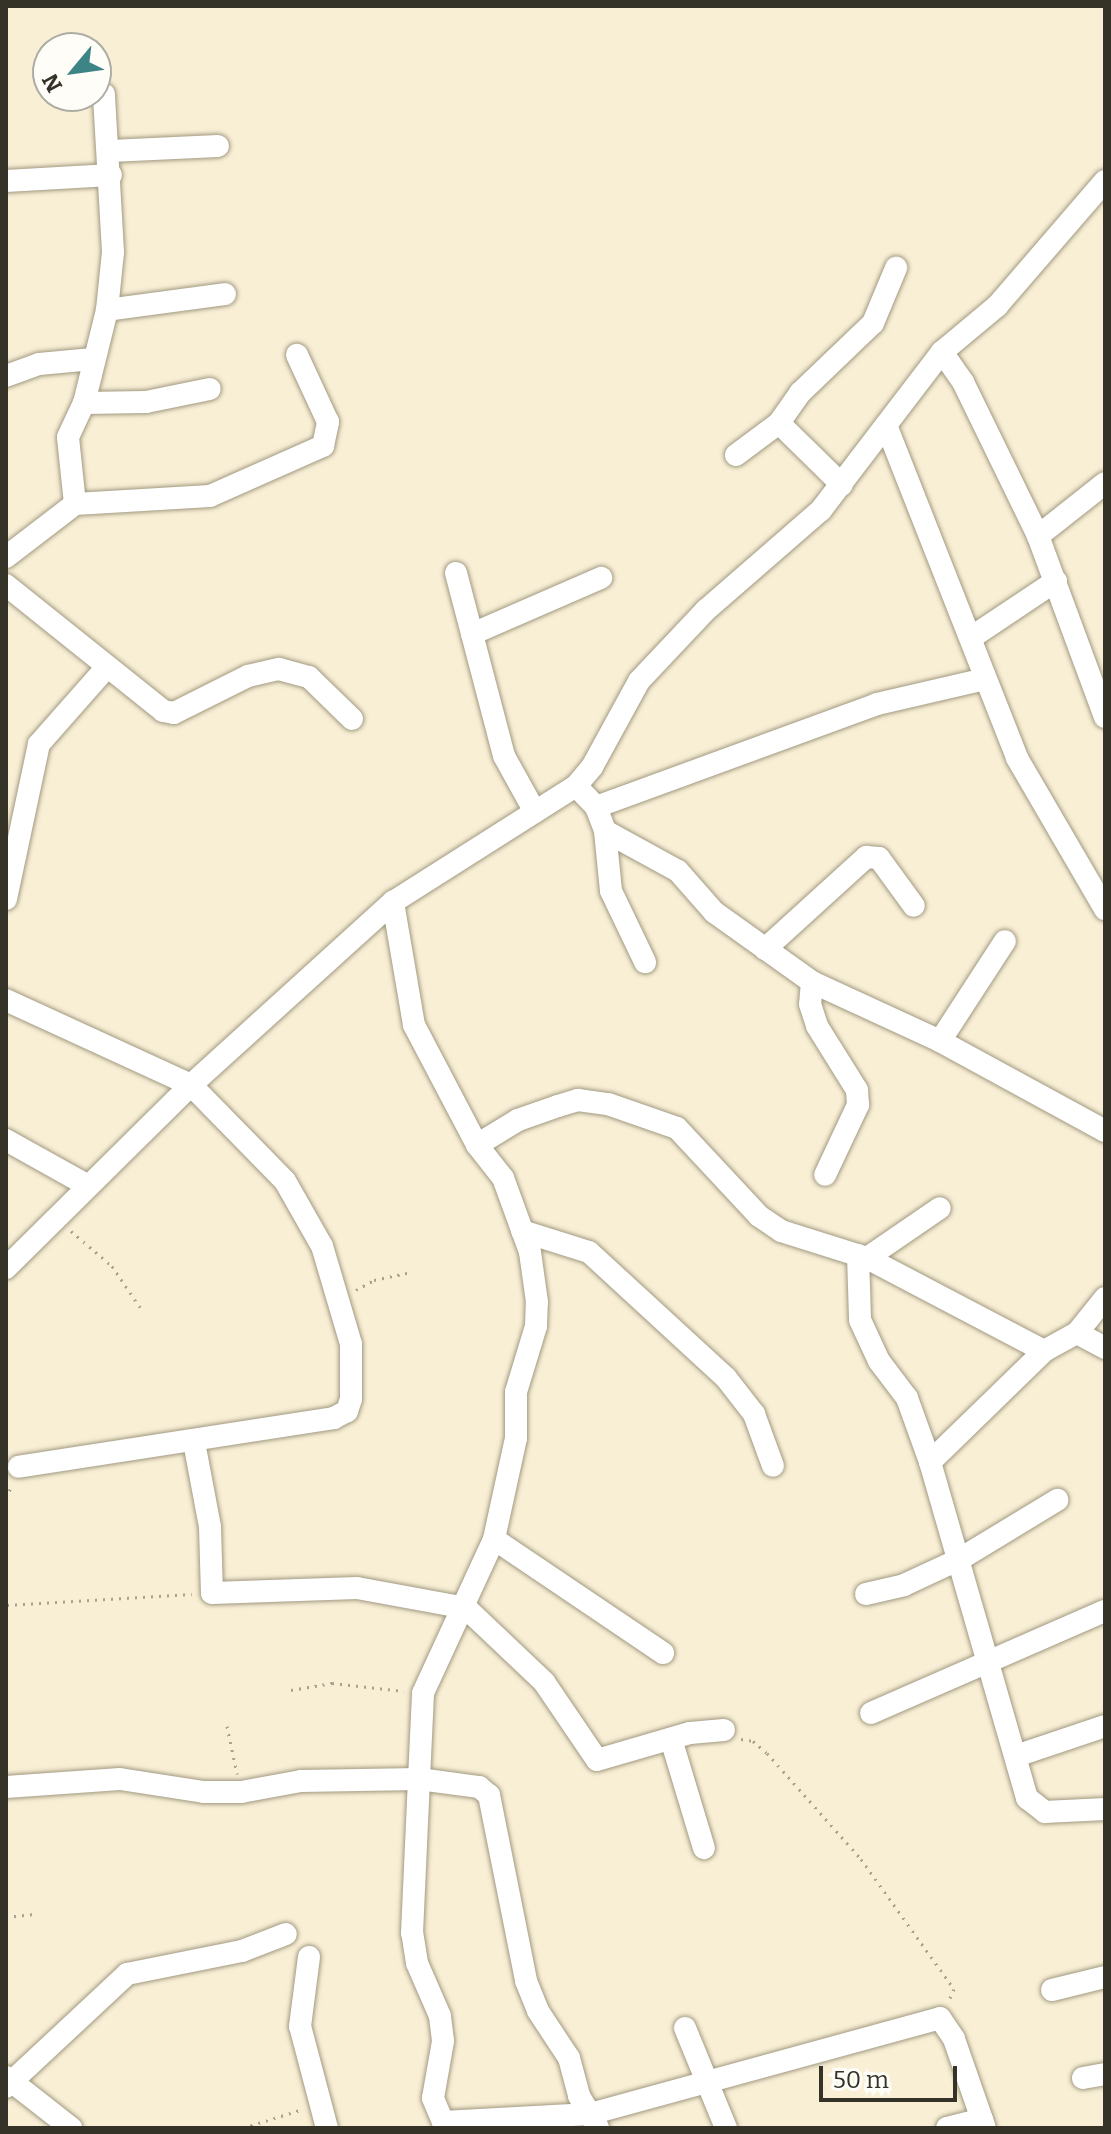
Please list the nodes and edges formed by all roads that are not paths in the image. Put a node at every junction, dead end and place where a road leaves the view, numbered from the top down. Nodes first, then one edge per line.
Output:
1 (106, 112) edge
2 (218, 146) dead end
3 (110, 151) junction
4 (111, 175) junction
5 (6, 181) edge
6 (1105, 181) edge
7 (896, 268) dead end
8 (225, 294) dead end
9 (107, 310) junction
10 (942, 352) junction
11 (297, 355) dead end
12 (93, 359) junction
13 (6, 376) edge
14 (210, 389) dead end
15 (84, 403) junction
16 (779, 423) junction
17 (886, 425) junction
18 (736, 455) dead end
19 (1105, 483) edge
20 (842, 485) junction
21 (75, 504) junction
22 (1038, 536) junction
23 (6, 557) edge
24 (456, 573) dead end
25 (601, 578) dead end
26 (1056, 581) junction
27 (6, 585) edge
28 (472, 634) junction
29 (972, 637) junction
30 (107, 667) junction
31 (985, 679) junction
32 (1105, 717) edge
33 (352, 719) dead end
34 (576, 786) junction
35 (596, 807) junction
36 (535, 812) junction
37 (605, 831) junction
38 (6, 899) edge
39 (393, 902) junction
40 (914, 906) dead end
41 (1105, 909) edge
42 (1005, 941) dead end
43 (765, 949) junction
44 (645, 962) dead end
45 (812, 982) junction
46 (6, 1000) edge
47 (940, 1041) junction
48 (191, 1085) junction
49 (1105, 1131) edge
50 (6, 1140) edge
51 (477, 1145) junction
52 (825, 1175) dead end
53 (85, 1184) junction
54 (940, 1208) dead end
55 (522, 1231) junction
56 (863, 1256) junction
57 (6, 1268) edge
58 (1105, 1298) edge
59 (1077, 1333) junction
60 (1105, 1348) edge
61 (1044, 1351) junction
62 (194, 1442) junction
63 (930, 1462) junction
64 (773, 1466) dead end
65 (19, 1467) dead end
66 (1057, 1500) dead end
67 (494, 1539) junction
68 (960, 1559) junction
69 (866, 1594) dead end
70 (466, 1608) junction
71 (1105, 1611) edge
72 (663, 1653) dead end
73 (990, 1657) junction
74 (871, 1713) dead end
75 (1105, 1726) edge
76 (724, 1730) road end
77 (671, 1739) junction
78 (1016, 1756) junction
79 (419, 1779) junction
80 (6, 1787) edge
81 (1105, 1809) edge
82 (704, 1848) dead end
83 (286, 1934) dead end
84 (309, 1957) dead end
85 (1105, 1977) edge
86 (1052, 1990) dead end
87 (685, 2028) dead end
88 (8, 2082) edge
89 (708, 2083) junction
90 (594, 2121) edge
91 (984, 2123) edge
92 (441, 2125) edge
93 (71, 2128) edge
94 (327, 2128) edge
95 (726, 2128) edge
96 (947, 2128) edge

1 - 3 street
2 - 3 street
3 - 4 street
4 - 5 street
4 - 9 street
6 - 10 street
7 - 16 street
8 - 9 street
9 - 12 street
10 - 17 street
10 - 22 street
11 - 21 street
12 - 13 street
12 - 15 street
14 - 15 street
15 - 21 street
16 - 18 street
16 - 20 street
17 - 20 street
17 - 29 street
19 - 22 street
20 - 34 street
21 - 23 street
22 - 26 street
24 - 28 street
25 - 28 street
26 - 29 street
26 - 32 street
27 - 30 street
28 - 36 street
29 - 31 street
30 - 33 street
30 - 38 street
31 - 35 street
31 - 41 street
34 - 35 street
34 - 36 street
35 - 37 street
36 - 39 street
37 - 43 street
37 - 44 street
39 - 48 street
39 - 51 street
40 - 43 street
42 - 47 street
43 - 45 street
45 - 47 street
45 - 52 street
46 - 48 street
47 - 49 street
48 - 53 street
48 - 62 street
50 - 53 street
51 - 55 street
51 - 56 street
53 - 57 street
54 - 56 street
55 - 64 street
55 - 67 street
56 - 61 street
56 - 63 street
58 - 59 street
59 - 60 street
59 - 61 street
61 - 63 street
62 - 65 street
62 - 70 street
63 - 68 street
66 - 68 street
67 - 70 street
67 - 72 street
68 - 69 street
68 - 73 street
70 - 77 street
70 - 79 street
71 - 73 street
73 - 74 street
73 - 78 street
75 - 78 street
76 - 77 street
77 - 82 street
78 - 81 street
79 - 80 street
79 - 90 street
79 - 92 street
83 - 88 street
84 - 94 street
85 - 86 street
87 - 89 street
88 - 93 street
89 - 90 street
89 - 91 street
89 - 95 street
90 - 92 street
91 - 96 street

